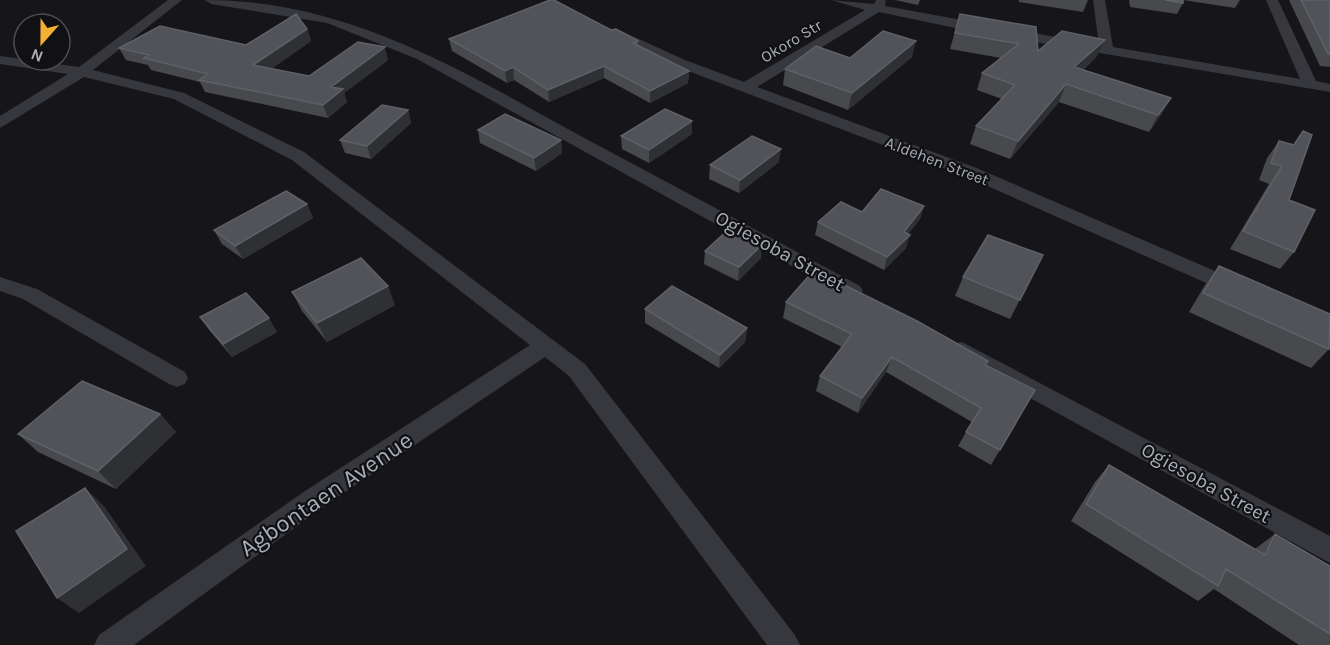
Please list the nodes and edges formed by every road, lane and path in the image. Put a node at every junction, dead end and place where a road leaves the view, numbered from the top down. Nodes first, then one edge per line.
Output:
1 (176, 0) edge
2 (211, 0) edge
3 (837, 0) edge
4 (1099, 0) edge
5 (1272, 0) edge
6 (879, 4) edge
7 (597, 25) edge
8 (1107, 50) junction
9 (0, 60) edge
10 (82, 72) junction
11 (1310, 84) junction
12 (745, 88) junction
13 (1330, 88) edge
14 (0, 123) edge
15 (0, 284) edge
16 (1253, 295) edge
17 (871, 301) edge
18 (944, 340) edge
19 (546, 346) junction
20 (177, 378) dead end
21 (1330, 550) edge
22 (109, 645) edge
23 (785, 645) edge

1 - 10 street
2 - 17 street, Ogiesoba Street
3 - 6 street
4 - 8 street
5 - 11 street
6 - 8 street
6 - 12 street, Okoro Str
7 - 12 street, A.Idehen Street
8 - 11 street
9 - 10 street
10 - 14 street
10 - 19 street
11 - 13 street
12 - 16 street, A.Idehen Street
15 - 20 street
18 - 21 street, Ogiesoba Street
19 - 22 street, Agbontaen Avenue
19 - 23 street

